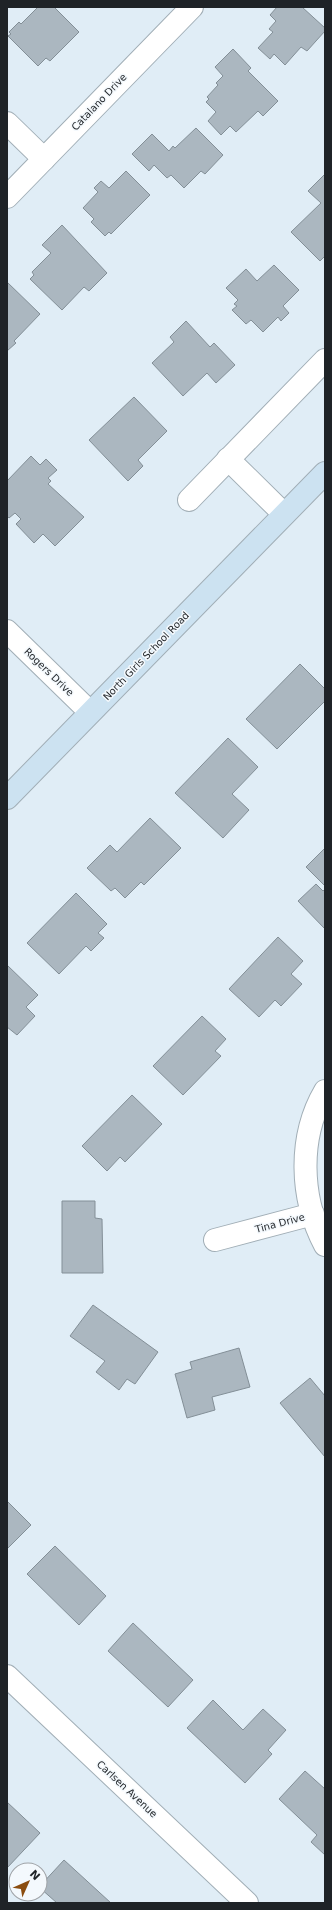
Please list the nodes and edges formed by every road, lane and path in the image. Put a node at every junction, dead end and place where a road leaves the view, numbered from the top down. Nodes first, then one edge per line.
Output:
1 (192, 7) edge
2 (7, 123) edge
3 (44, 159) junction
4 (7, 198) edge
5 (325, 360) edge
6 (228, 459) junction
7 (325, 473) edge
8 (189, 500) dead end
9 (284, 514) junction
10 (7, 631) edge
11 (90, 712) junction
12 (7, 798) edge
13 (325, 1090) edge
14 (313, 1214) junction
15 (215, 1240) dead end
16 (325, 1245) edge
17 (7, 1676) edge
18 (247, 1903) edge

1 - 3 street, Catalano Drive
2 - 3 street
3 - 4 street, Catalano Drive
5 - 6 street
6 - 8 street
6 - 9 street
7 - 9 main road, North Girls School Road
9 - 11 main road, North Girls School Road
10 - 11 street, Rogers Drive
11 - 12 main road, North Girls School Road
13 - 14 street
14 - 15 street, Tina Drive
14 - 16 street, Tina Drive
17 - 18 street, Carlsen Avenue

